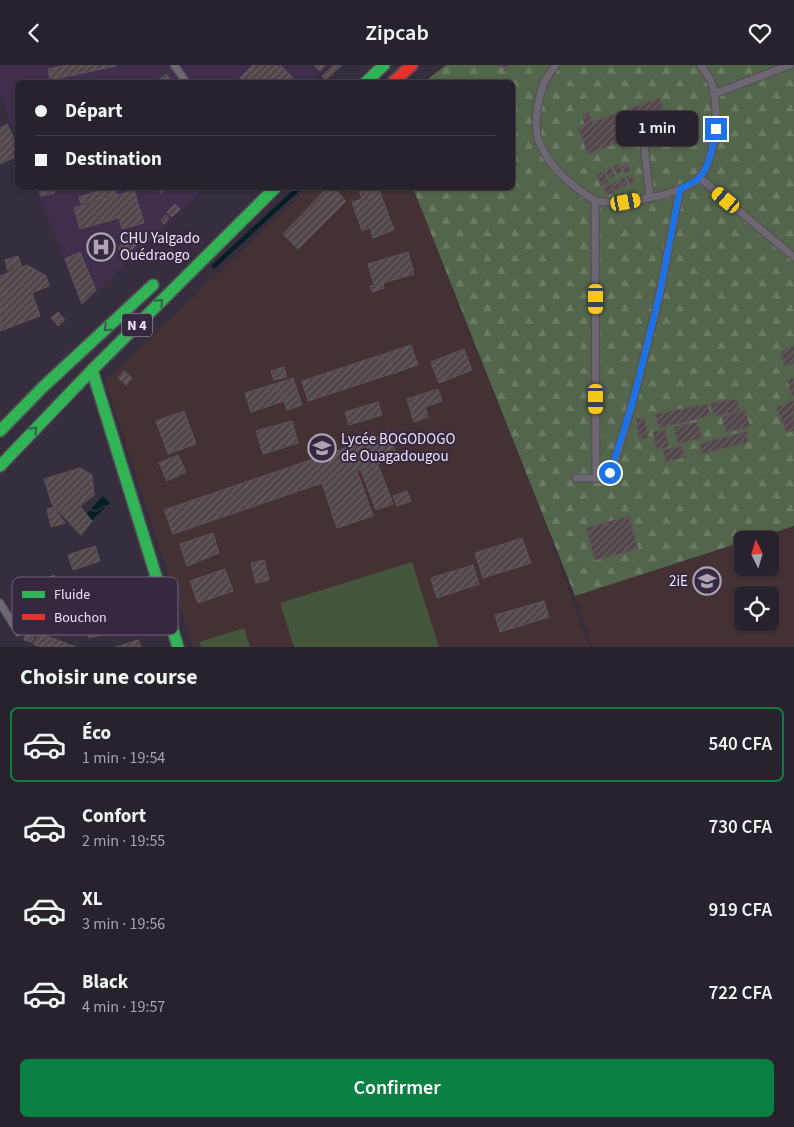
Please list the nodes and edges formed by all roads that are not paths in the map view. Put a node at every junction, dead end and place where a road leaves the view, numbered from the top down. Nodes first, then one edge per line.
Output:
1 (183, 65) edge
2 (384, 65) edge
3 (412, 65) edge
4 (556, 65) edge
5 (701, 65) edge
6 (790, 65) edge
7 (174, 66) edge
8 (185, 80) edge
9 (368, 80) edge
10 (395, 80) edge
11 (714, 94) junction
12 (644, 144) dead end
13 (700, 177) junction
14 (680, 189) junction
15 (273, 190) edge
16 (650, 198) junction
17 (595, 200) junction
18 (794, 257) edge
19 (160, 279) dead end
20 (92, 370) junction
21 (0, 431) edge
22 (0, 466) edge
23 (576, 478) dead end
24 (596, 478) junction
25 (156, 577) edge
26 (0, 603) edge
27 (12, 623) edge
28 (174, 635) edge
29 (178, 647) edge

1 - 7 lane
2 - 9 main road
3 - 10 main road
4 - 17 lane
5 - 11 lane
6 - 11 lane
7 - 8 lane
11 - 13 lane
12 - 16 lane
13 - 14 lane
13 - 18 lane
14 - 16 lane
14 - 24 lane
20 -> 15 main road, N 4
16 - 17 lane
17 - 24 lane
19 -> 21 main road, N 4
22 -> 20 main road, N 4
20 - 25 main road
23 - 24 lane
26 - 27 lane
28 - 29 main road

